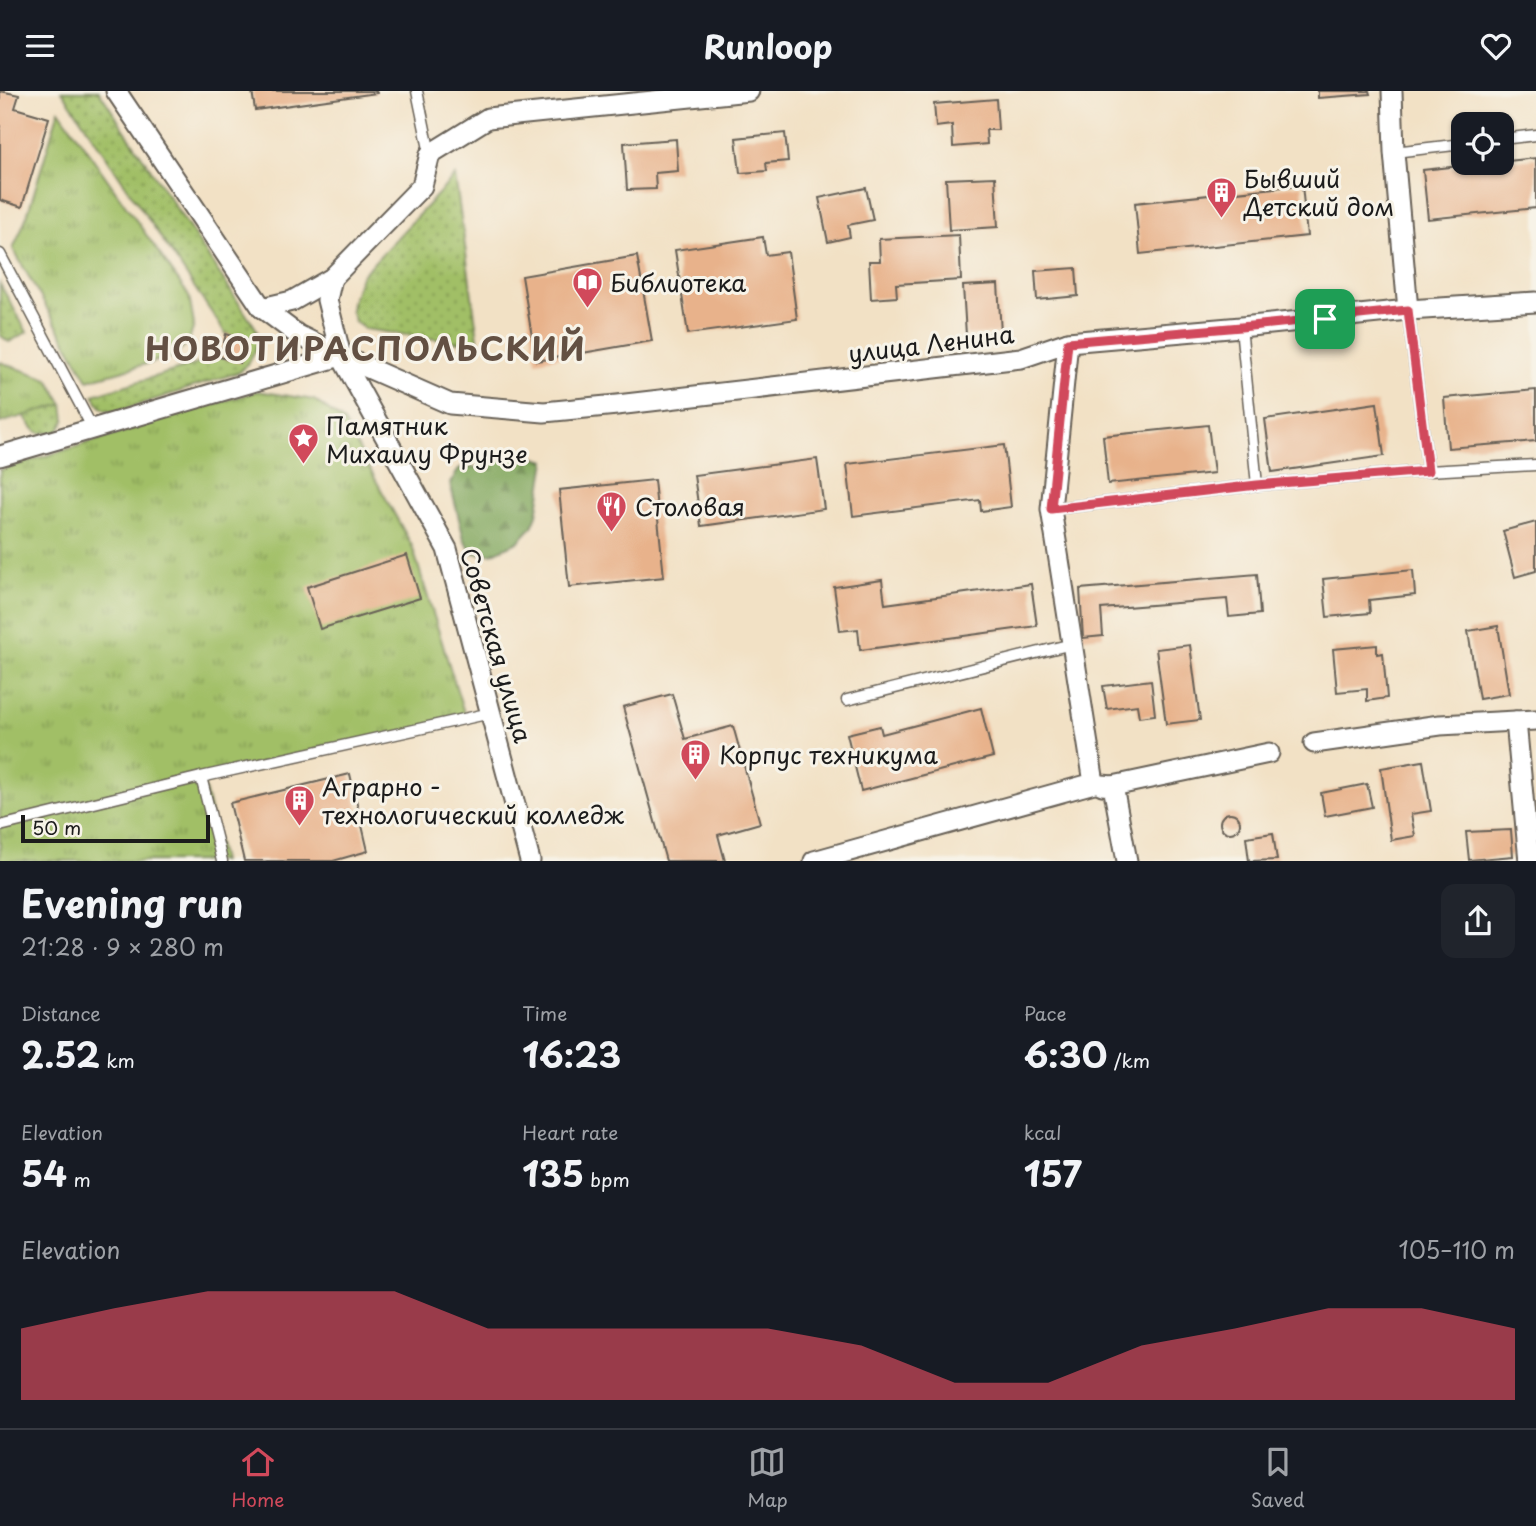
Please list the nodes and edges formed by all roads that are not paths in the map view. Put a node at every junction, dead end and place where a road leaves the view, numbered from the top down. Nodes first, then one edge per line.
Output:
1 (116, 91) edge
2 (417, 91) edge
3 (749, 91) edge
4 (1392, 91) edge
5 (1536, 135) edge
6 (1514, 138) edge
7 (1451, 145) edge
8 (1394, 152) junction
9 (430, 154) junction
10 (0, 254) edge
11 (332, 278) junction
12 (1536, 302) edge
13 (262, 308) junction
14 (1408, 310) junction
15 (1241, 327) junction
16 (1068, 342) junction
17 (341, 356) junction
18 (93, 429) junction
19 (0, 456) edge
20 (1536, 465) edge
21 (1428, 471) junction
22 (1257, 485) junction
23 (1051, 509) junction
24 (1072, 644) junction
25 (847, 700) dead end
26 (491, 713) junction
27 (1526, 721) edge
28 (1314, 743) dead end
29 (1269, 753) dead end
30 (201, 777) junction
31 (1103, 785) junction
32 (0, 826) edge
33 (852, 856) edge
34 (222, 861) edge
35 (530, 861) edge
36 (814, 861) edge
37 (1127, 861) edge
38 (1529, 861) edge

1 - 13 street
2 - 9 lane
3 - 9 street
4 - 8 street
5 - 6 lane
7 - 8 lane
8 - 14 street
9 - 11 street
10 - 18 lane
11 - 13 street
11 - 17 street, Советская улица
12 - 14 street, улица Ленина
13 - 17 street
14 - 15 street, улица Ленина
14 - 21 lane
15 - 16 street, улица Ленина
15 - 22 lane
16 - 17 street, улица Ленина
16 - 23 street
17 - 18 street
17 - 26 street, Советская улица
18 - 19 street
20 - 21 lane
21 - 22 lane
22 - 23 lane
23 - 24 street
24 - 25 lane
24 - 31 street
26 - 30 lane
26 - 35 street, Советская улица
27 - 28 street
27 - 38 street
29 - 31 street
30 - 32 lane
30 - 34 lane
31 - 33 street
31 - 37 street
33 - 36 street

